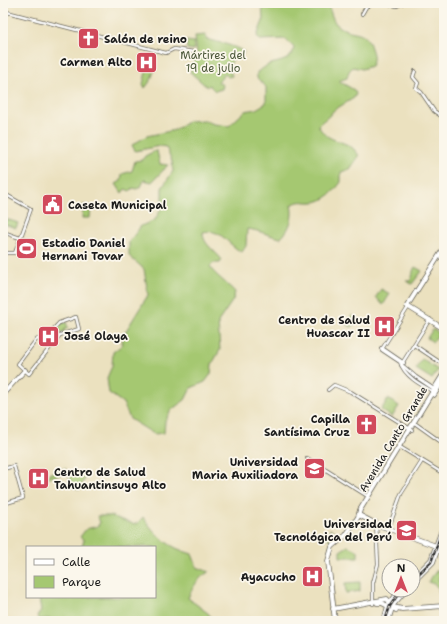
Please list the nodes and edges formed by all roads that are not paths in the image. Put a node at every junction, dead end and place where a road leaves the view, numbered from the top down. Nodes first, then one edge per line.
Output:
1 (371, 3) edge
2 (385, 3) edge
3 (403, 3) edge
4 (3, 11) edge
5 (362, 14) dead end
6 (415, 71) dead end
7 (444, 118) edge
8 (3, 193) edge
9 (3, 232) edge
10 (20, 238) junction
11 (444, 249) edge
12 (3, 253) edge
13 (408, 306) junction
14 (430, 320) junction
15 (444, 328) edge
16 (415, 345) junction
17 (403, 364) junction
18 (444, 364) edge
19 (24, 370) junction
20 (444, 373) edge
21 (444, 379) edge
22 (328, 390) dead end
23 (3, 393) edge
24 (434, 393) junction
25 (416, 424) junction
26 (411, 430) junction
27 (444, 444) edge
28 (400, 448) junction
29 (307, 458) dead end
30 (422, 461) junction
31 (3, 469) edge
32 (444, 474) edge
33 (369, 497) junction
34 (3, 504) edge
35 (360, 515) junction
36 (377, 523) junction
37 (444, 524) edge
38 (389, 527) junction
39 (444, 531) edge
40 (439, 546) edge
41 (421, 569) edge
42 (421, 575) edge
43 (394, 598) edge
44 (397, 598) edge
45 (374, 603) junction
46 (390, 605) junction
47 (444, 607) edge
48 (334, 612) junction
49 (335, 621) edge
50 (386, 621) edge

1 - 5 street
2 - 3 street
4 - 4 street
6 - 7 street
8 - 10 street
9 - 10 street
10 - 12 street
11 - 13 main road
13 - 14 main road
13 - 17 street
14 - 15 main road
14 - 16 street
16 - 17 street
16 - 18 street
17 - 24 street
19 - 19 street
19 - 23 main road
20 - 24 main road, Avenida Canto Grande
21 - 24 main road, Avenida Canto Grande
22 - 26 street
24 - 25 main road, Avenida Canto Grande
24 - 26 main road, Avenida Canto Grande
25 - 26 main road, Avenida Canto Grande
25 - 27 street
26 - 28 main road, Avenida Canto Grande
28 - 30 street
28 - 33 main road, Avenida Canto Grande
29 - 33 street
30 - 32 street
30 - 38 street
31 - 34 street
33 - 35 main road, Avenida Canto Grande
35 - 36 main road
35 - 48 main road, Avenida Canto Grande
35 - 48 street
36 - 38 main road
36 - 40 main road
36 - 45 street
37 - 40 main road
38 - 40 main road
39 - 40 main road
40 - 41 main road
40 - 42 main road
43 - 46 main road
44 - 46 main road
45 - 46 main road
45 - 48 main road
46 - 47 main road
46 - 50 main road
48 - 49 main road, Avenida Canto Grande

